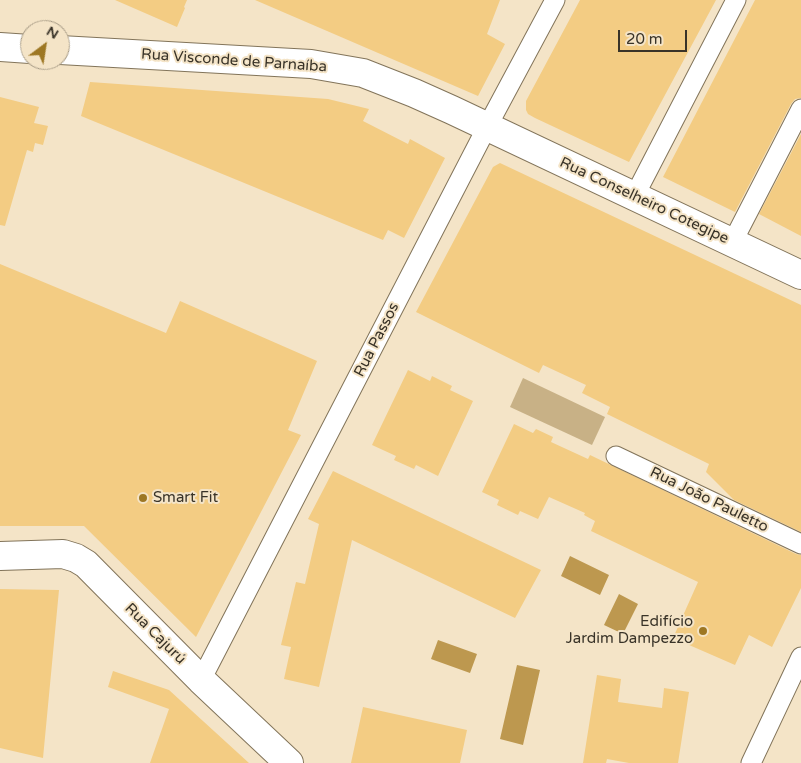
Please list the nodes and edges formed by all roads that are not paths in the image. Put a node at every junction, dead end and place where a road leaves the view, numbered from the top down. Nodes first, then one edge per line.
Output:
1 (555, 0) edge
2 (736, 0) edge
3 (0, 47) edge
4 (20, 48) edge
5 (70, 51) edge
6 (801, 109) edge
7 (487, 127) junction
8 (634, 196) junction
9 (732, 243) junction
10 (801, 275) edge
11 (616, 456) dead end
12 (801, 544) edge
13 (0, 556) edge
14 (801, 657) edge
15 (201, 680) junction
16 (290, 763) edge
17 (752, 763) edge

1 - 7 street, Rua Passos
2 - 8 street
3 - 4 street
5 - 7 street, Rua Visconde de Parnaíba
6 - 9 street
7 - 8 street, Rua Conselheiro Cotegipe
7 - 15 street, Rua Passos
8 - 9 street, Rua Conselheiro Cotegipe
9 - 10 street, Rua Conselheiro Cotegipe
11 - 12 street, Rua João Pauletto
13 - 15 street, Rua Cajurú
14 - 17 street
15 - 16 street, Rua Cajurú

